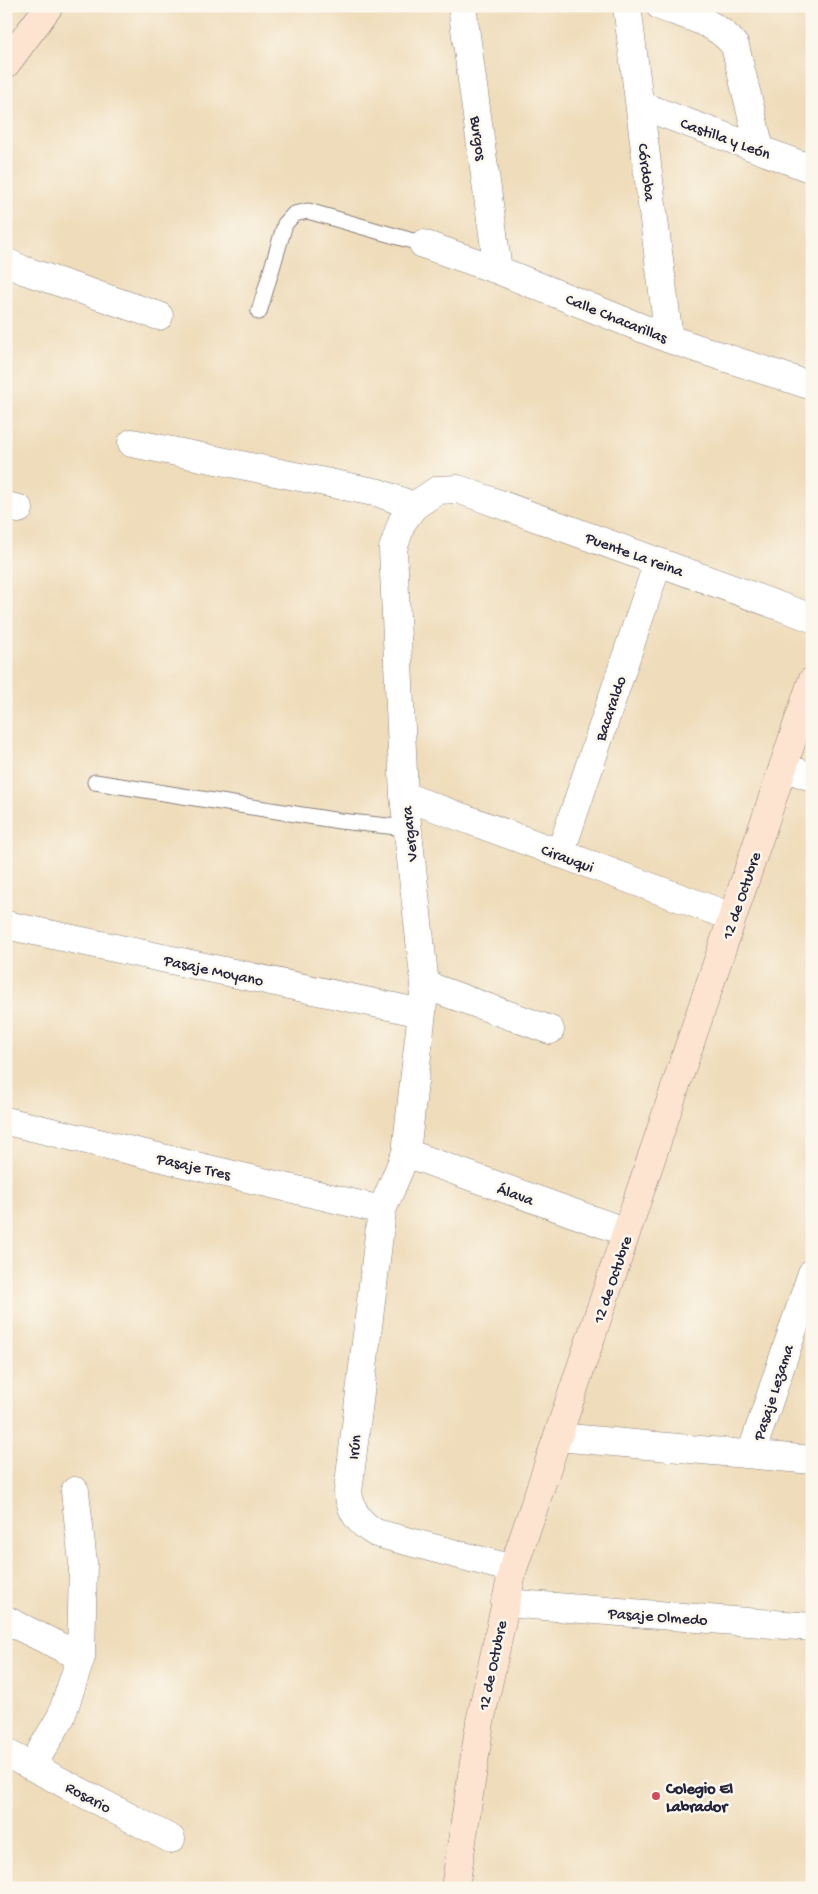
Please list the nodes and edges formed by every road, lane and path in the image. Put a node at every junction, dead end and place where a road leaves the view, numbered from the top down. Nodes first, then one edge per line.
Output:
1 (48, 6) edge
2 (462, 6) edge
3 (627, 6) edge
4 (660, 6) edge
5 (6, 64) edge
6 (640, 105) junction
7 (760, 149) junction
8 (812, 169) edge
9 (423, 244) joint
10 (6, 262) edge
11 (498, 270) junction
12 (259, 312) dead end
13 (159, 316) dead end
14 (669, 339) junction
15 (812, 386) edge
16 (132, 443) dead end
17 (458, 489) joint
18 (414, 506) junction
19 (658, 562) junction
20 (812, 618) edge
21 (812, 681) edge
22 (783, 767) junction
23 (812, 777) edge
24 (95, 782) dead end
25 (404, 796) junction
26 (407, 828) junction
27 (560, 854) junction
28 (732, 917) junction
29 (6, 925) edge
30 (425, 985) junction
31 (422, 1013) junction
32 (550, 1030) dead end
33 (6, 1121) edge
34 (406, 1153) junction
35 (382, 1210) junction
36 (626, 1232) junction
37 (812, 1273) edge
38 (558, 1437) junction
39 (751, 1454) junction
40 (812, 1460) edge
41 (75, 1491) dead end
42 (513, 1569) junction
43 (505, 1603) junction
44 (6, 1620) edge
45 (812, 1627) edge
46 (81, 1657) junction
47 (6, 1753) edge
48 (32, 1766) junction
49 (171, 1839) dead end
50 (455, 1888) edge

1 - 5 street
2 - 11 street, Burgos
3 - 6 street, Córdoba
4 - 7 street
6 - 7 street, Castilla y León
6 - 14 street, Córdoba
7 - 8 street, Castilla y León
9 - 11 street, Calle Chacarillas
9 - 12 lane
10 - 13 street
11 - 14 street, Calle Chacarillas
14 - 15 street, Calle Chacarillas
16 - 18 street
17 - 18 street, Vergara
17 - 19 street, Puente La reina
18 - 25 street, Vergara
19 - 20 street, Puente La reina
19 - 27 street, Bacaraldo
21 - 22 street, 12 de Octubre
22 - 23 street
22 - 28 street, 12 de Octubre
24 - 26 lane
25 - 26 street, Vergara
25 - 27 street, Cirauqui
26 - 30 street, Vergara
27 - 28 street, Cirauqui
28 - 36 street, 12 de Octubre
29 - 31 street, Pasaje Moyano
30 - 31 street, Vergara
30 - 32 street
31 - 34 street, Vergara
33 - 35 street, Pasaje Tres
34 - 35 street, Vergara
34 - 36 street, Álava
35 - 42 street, Irún
36 - 38 street, 12 de Octubre
37 - 39 street, Pasaje Lezama
38 - 39 street
38 - 42 street, 12 de Octubre
39 - 40 street
41 - 46 street
42 - 43 street, 12 de Octubre
43 - 45 street, Pasaje Olmedo
43 - 50 street, 12 de Octubre
44 - 46 street
46 - 48 street
47 - 48 street, Rosario
48 - 49 street, Rosario

